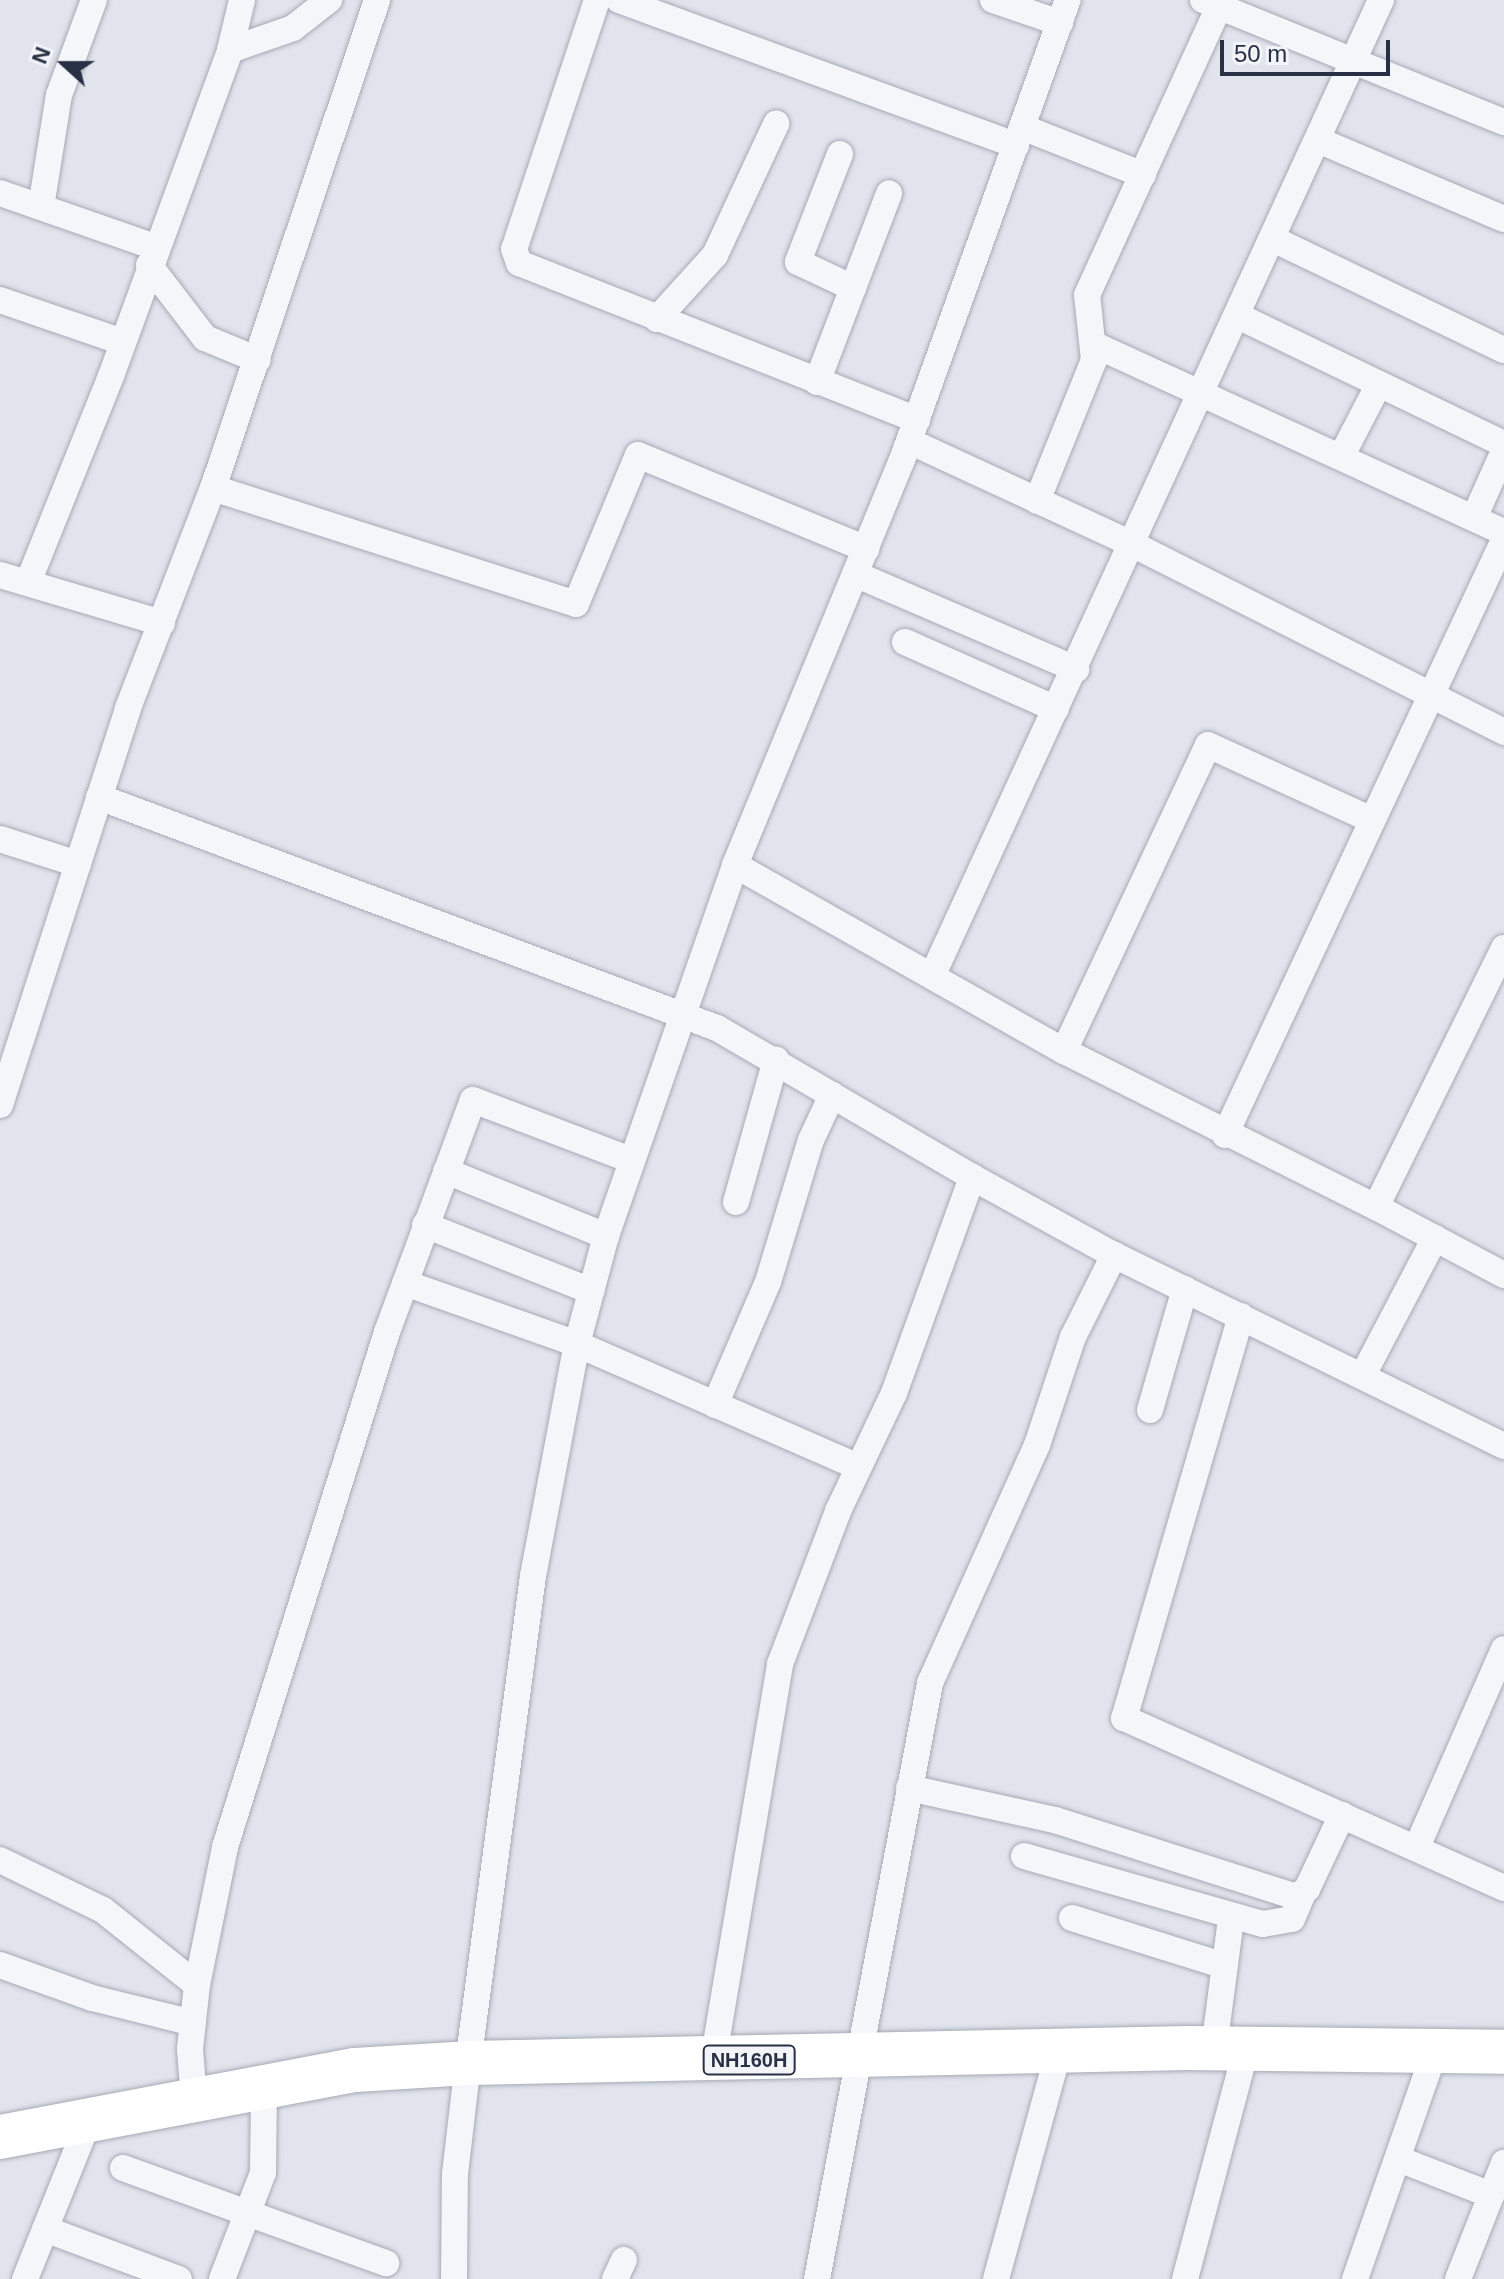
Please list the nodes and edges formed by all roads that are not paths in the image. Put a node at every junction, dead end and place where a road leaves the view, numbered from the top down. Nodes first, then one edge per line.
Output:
1 (94, 0) edge
2 (242, 0) edge
3 (329, 0) edge
4 (377, 0) edge
5 (597, 0) edge
6 (619, 0) edge
7 (993, 0) edge
8 (1381, 0) edge
9 (1215, 2) edge
10 (1064, 11) edge
11 (230, 50) junction
12 (1354, 61) junction
13 (1504, 122) edge
14 (776, 124) dead end
15 (1019, 136) junction
16 (1318, 140) junction
17 (840, 154) dead end
18 (1143, 175) junction
19 (0, 193) edge
20 (889, 193) dead end
21 (41, 207) junction
22 (1504, 219) edge
23 (1273, 239) junction
24 (152, 256) junction
25 (853, 288) junction
26 (0, 300) edge
27 (1238, 316) junction
28 (657, 319) junction
29 (123, 342) junction
30 (1095, 345) junction
31 (1504, 350) edge
32 (258, 360) junction
33 (817, 382) junction
34 (1379, 384) junction
35 (1203, 394) junction
36 (913, 431) junction
37 (1504, 444) edge
38 (1504, 451) edge
39 (1341, 457) junction
40 (213, 488) junction
41 (1037, 501) junction
42 (1474, 518) junction
43 (1504, 532) edge
44 (1504, 540) edge
45 (1134, 545) junction
46 (866, 549) junction
47 (855, 574) junction
48 (0, 575) edge
49 (29, 580) junction
50 (162, 623) junction
51 (905, 642) dead end
52 (1076, 669) junction
53 (1431, 695) junction
54 (1056, 709) junction
55 (1504, 732) edge
56 (99, 797) junction
57 (1372, 820) junction
58 (0, 839) edge
59 (78, 864) junction
60 (735, 865) junction
61 (1504, 948) edge
62 (934, 972) junction
63 (683, 1014) junction
64 (1064, 1051) junction
65 (776, 1060) junction
66 (832, 1095) junction
67 (0, 1105) edge
68 (1225, 1135) junction
69 (631, 1160) junction
70 (446, 1171) junction
71 (972, 1177) junction
72 (736, 1202) dead end
73 (1376, 1207) junction
74 (425, 1225) junction
75 (606, 1236) junction
76 (1435, 1238) junction
77 (1114, 1255) junction
78 (1504, 1275) edge
79 (405, 1283) junction
80 (1185, 1289) junction
81 (591, 1291) junction
82 (1241, 1316) junction
83 (577, 1344) junction
84 (1363, 1375) junction
85 (715, 1405) junction
86 (1150, 1410) dead end
87 (1504, 1446) edge
88 (858, 1467) junction
89 (1504, 1649) edge
90 (909, 1788) junction
91 (1342, 1815) junction
92 (1417, 1847) junction
93 (1024, 1856) dead end
94 (0, 1860) edge
95 (1504, 1888) edge
96 (1302, 1895) junction
97 (1072, 1918) dead end
98 (1231, 1918) junction
99 (0, 1965) edge
100 (1225, 1966) junction
101 (197, 1985) junction
102 (193, 2023) junction
103 (1230, 2048) junction
104 (1059, 2051) junction
105 (1435, 2051) junction
106 (1504, 2052) edge
107 (864, 2057) junction
108 (713, 2061) junction
109 (468, 2063) junction
110 (264, 2087) junction
111 (194, 2100) junction
112 (89, 2120) junction
113 (0, 2137) edge
114 (1401, 2160) junction
115 (1504, 2163) edge
116 (123, 2168) dead end
117 (1491, 2195) junction
118 (251, 2214) junction
119 (45, 2229) junction
120 (386, 2263) dead end
121 (25, 2279) edge
122 (179, 2279) edge
123 (222, 2279) edge
124 (454, 2279) edge
125 (817, 2279) edge
126 (996, 2279) edge
127 (1185, 2279) edge
128 (1355, 2279) edge
129 (1458, 2279) edge

1 - 21 street
2 - 11 street
3 - 11 street
4 - 32 street
5 - 28 street
6 - 15 street
7 - 10 street
8 - 12 street
9 - 12 street
9 - 18 street
10 - 15 street
11 - 24 street
12 - 13 street
12 - 16 street
14 - 28 street
15 - 18 street
15 - 36 street
16 - 22 street
16 - 23 street
17 - 25 street
18 - 30 street
19 - 21 street
20 - 25 street
21 - 24 street
23 - 27 street
23 - 31 street
24 - 29 street
24 - 32 street
25 - 33 street
26 - 29 street
27 - 34 street
27 - 35 street
28 - 33 street
29 - 49 street
30 - 35 street
30 - 41 street
32 - 40 street
33 - 36 street
34 - 37 street
34 - 39 street
35 - 39 street
35 - 45 street
36 - 41 street
36 - 46 street
38 - 42 street
39 - 42 street
40 - 46 street
40 - 50 street
41 - 45 street
42 - 43 street
44 - 53 street
45 - 52 street
45 - 53 street
46 - 47 street
47 - 52 street
47 - 60 street
48 - 49 street
49 - 50 street
50 - 56 street
51 - 54 street
52 - 54 street
53 - 55 street
53 - 57 street
54 - 62 street
56 - 59 street
56 - 63 street
57 - 64 street
57 - 68 street
58 - 59 street
59 - 67 street
60 - 62 street
60 - 63 street
61 - 73 street
62 - 64 street
63 - 65 street
63 - 69 street
64 - 68 street
65 - 66 street
65 - 72 street
66 - 71 street
66 - 85 street
68 - 73 street
69 - 70 street
69 - 75 street
70 - 74 street
70 - 75 street
71 - 77 street
71 - 88 street
73 - 76 street
74 - 79 street
74 - 81 street
75 - 81 street
76 - 78 street
76 - 84 street
77 - 80 street
77 - 90 street
79 - 83 street
79 - 101 street
80 - 82 street
80 - 86 street
81 - 83 street
82 - 84 street
82 - 91 street
83 - 85 street
83 - 109 street
84 - 87 street
85 - 88 street
88 - 108 street
89 - 92 street
90 - 96 street
90 - 107 street
91 - 92 street
91 - 96 street
92 - 95 street
93 - 98 street
94 - 101 street
96 - 98 street
97 - 100 street
98 - 100 street
99 - 102 street
100 - 103 street
101 - 102 street
102 - 111 street
103 - 104 highway, NH160H
103 - 105 highway, NH160H
103 - 127 street
104 - 107 highway, NH160H
104 - 126 street
105 - 106 highway, NH160H
105 - 114 street
107 - 108 highway, NH160H
107 - 125 street
108 - 109 highway, NH160H
109 - 110 highway, NH160H
109 - 124 street
110 - 111 highway, NH160H
110 - 118 street
111 - 112 highway, NH160H
112 - 113 highway, NH160H
112 - 119 street
114 - 117 street
114 - 128 street
115 - 117 street
116 - 118 street
117 - 129 street
118 - 120 street
118 - 123 street
119 - 121 street
119 - 122 street

